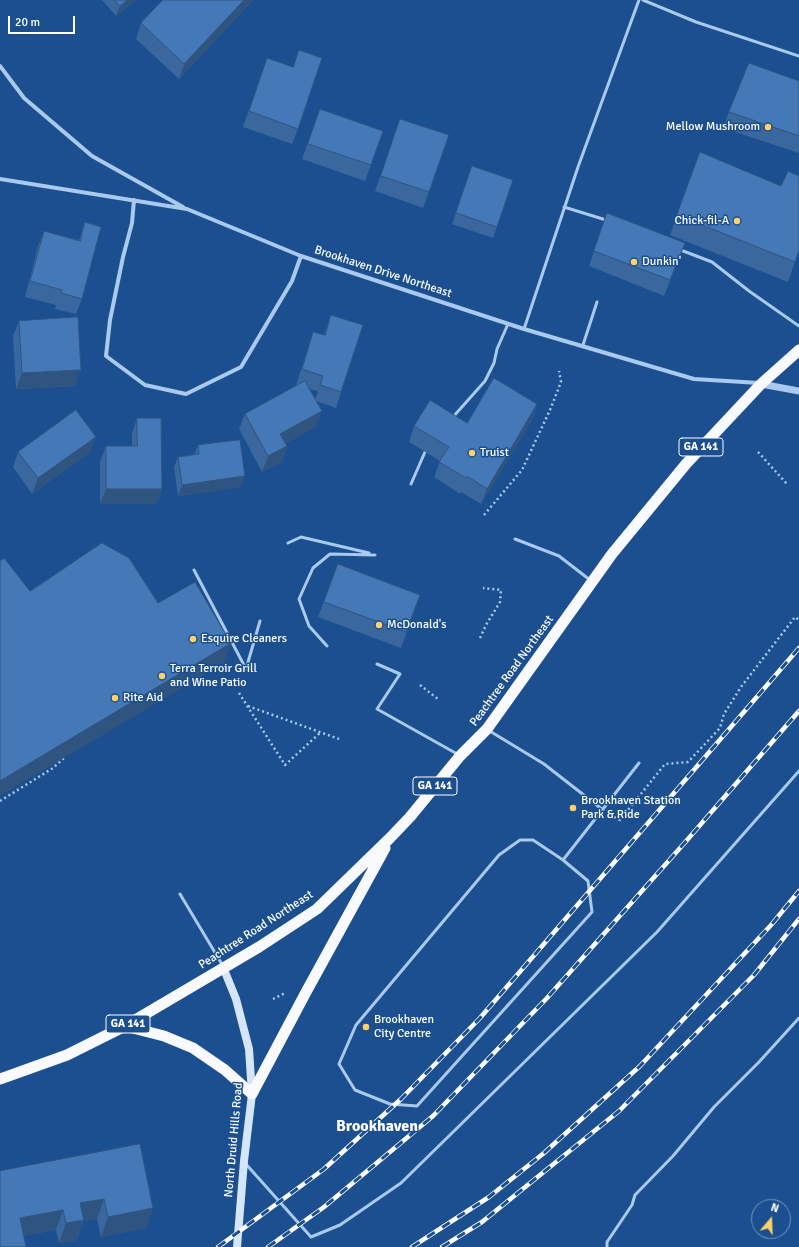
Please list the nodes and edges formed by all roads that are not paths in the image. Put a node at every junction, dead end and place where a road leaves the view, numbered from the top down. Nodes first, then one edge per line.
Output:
1 (638, 0) edge
2 (643, 0) edge
3 (799, 56) edge
4 (0, 66) edge
5 (0, 179) edge
6 (134, 200) junction
7 (564, 207) junction
8 (187, 209) junction
9 (610, 222) edge
10 (676, 248) edge
11 (301, 256) junction
12 (597, 302) dead end
13 (508, 324) junction
14 (799, 326) edge
15 (524, 329) junction
16 (583, 345) junction
17 (799, 350) edge
18 (761, 384) junction
19 (799, 391) edge
20 (449, 422) edge
21 (425, 452) dead end
22 (411, 484) dead end
23 (515, 539) dead end
24 (288, 543) dead end
25 (194, 570) dead end
26 (592, 582) junction
27 (260, 622) dead end
28 (328, 646) dead end
29 (377, 664) dead end
30 (487, 729) junction
31 (460, 756) junction
32 (639, 763) dead end
33 (799, 771) edge
34 (603, 810) junction
35 (390, 838) junction
36 (563, 860) junction
37 (180, 894) dead end
38 (223, 967) junction
39 (799, 1018) edge
40 (125, 1026) junction
41 (0, 1079) edge
42 (252, 1094) junction
43 (244, 1161) junction
44 (237, 1247) edge
45 (607, 1247) edge

1 - 7 lane
2 - 3 lane
4 - 8 street
5 - 6 street, Brookhaven Drive Northeast
6 - 8 street, Brookhaven Drive Northeast
6 - 11 street
7 - 9 lane
7 - 15 lane
8 - 11 street, Brookhaven Drive Northeast
10 - 14 lane
11 - 13 street, Brookhaven Drive Northeast
12 - 16 lane
13 - 15 street, Brookhaven Drive Northeast
13 - 20 lane
15 - 16 street, Brookhaven Drive Northeast
16 - 18 street, Brookhaven Drive Northeast
17 - 18 highway, Peachtree Road Northeast / GA 141
18 - 19 street
18 - 26 highway, Peachtree Road Northeast / GA 141
21 - 22 lane
23 - 26 lane
24 - 28 lane
25 - 27 lane
26 - 30 highway, Peachtree Road Northeast / GA 141
29 - 31 lane
30 - 31 highway, Peachtree Road Northeast / GA 141
30 - 34 lane
31 - 35 highway, Peachtree Road Northeast / GA 141
32 - 34 lane
33 - 43 lane
34 - 36 lane
35 - 38 highway, Peachtree Road Northeast / GA 141
35 - 42 highway
36 - 36 lane
37 - 38 lane
38 - 40 highway, Peachtree Road Northeast / GA 141
38 - 42 main road, North Druid Hills Road
39 - 45 lane
40 - 41 highway, Peachtree Road Northeast / GA 141
40 - 42 highway
42 - 43 main road, North Druid Hills Road
43 - 44 main road, North Druid Hills Road

